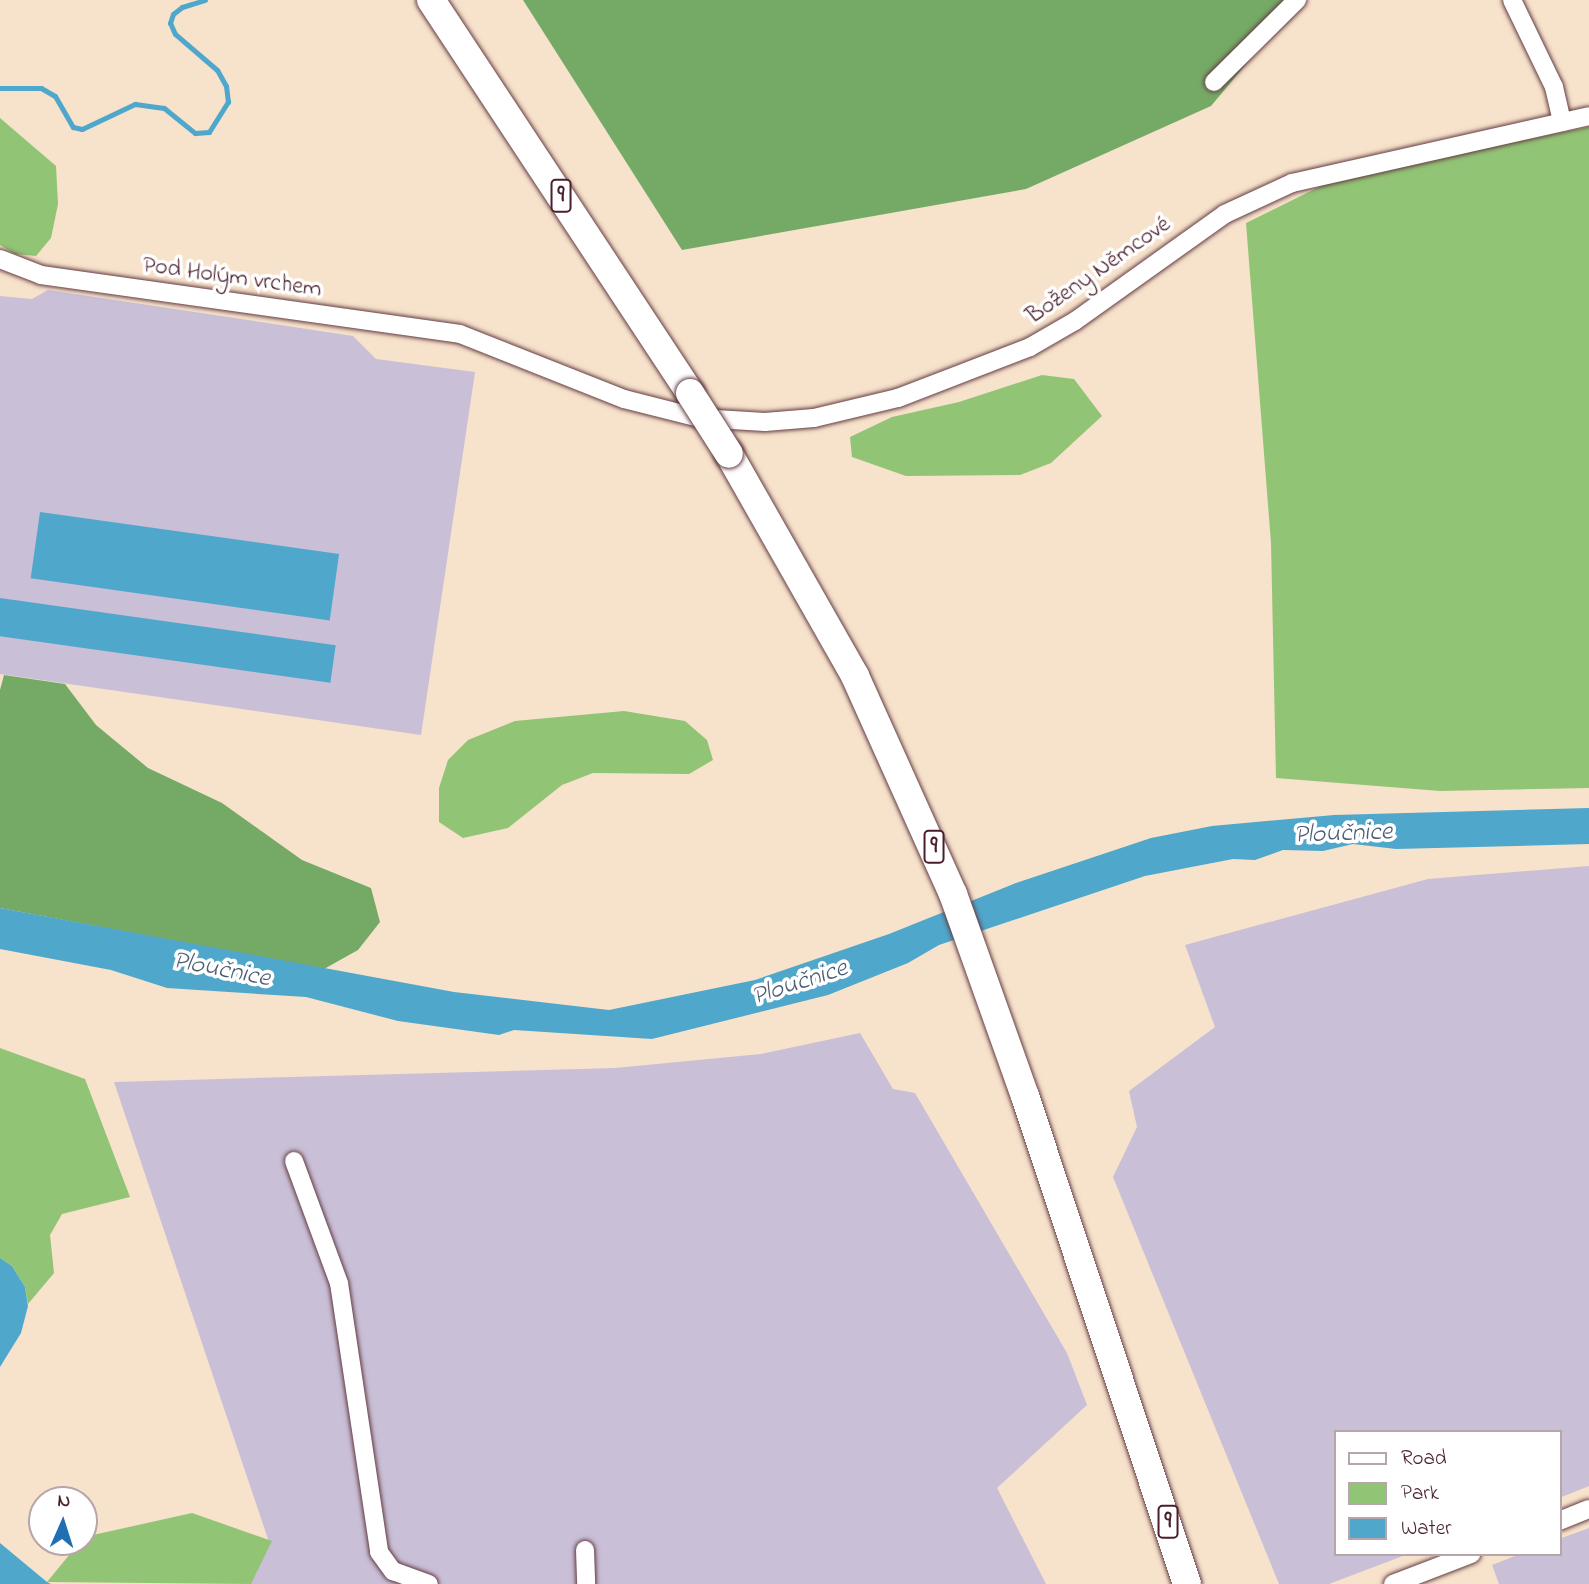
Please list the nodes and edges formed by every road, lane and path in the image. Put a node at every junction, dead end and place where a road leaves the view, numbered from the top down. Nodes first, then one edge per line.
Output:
1 (431, 0) edge
2 (1297, 0) edge
3 (1512, 0) edge
4 (1214, 82) dead end
5 (1589, 116) edge
6 (1562, 122) junction
7 (0, 259) edge
8 (460, 334) joint
9 (294, 1161) dead end
10 (1144, 1461) junction
11 (1589, 1509) edge
12 (1561, 1520) edge
13 (585, 1550) dead end
14 (1466, 1556) edge
15 (429, 1584) edge
16 (586, 1584) edge
17 (1168, 1584) edge
18 (1187, 1584) edge
19 (1204, 1584) edge
20 (1393, 1584) edge

1 - 10 main road, 9, bridge
2 - 4 street
3 - 6 street
5 - 6 street, Boženy Němcové
6 - 8 street, Boženy Němcové
7 - 8 street, Pod Holým vrchem
9 - 15 street
10 - 17 main road, 9
10 - 18 main road, 9
10 - 19 main road
11 - 12 street
13 - 16 street
14 - 20 street

